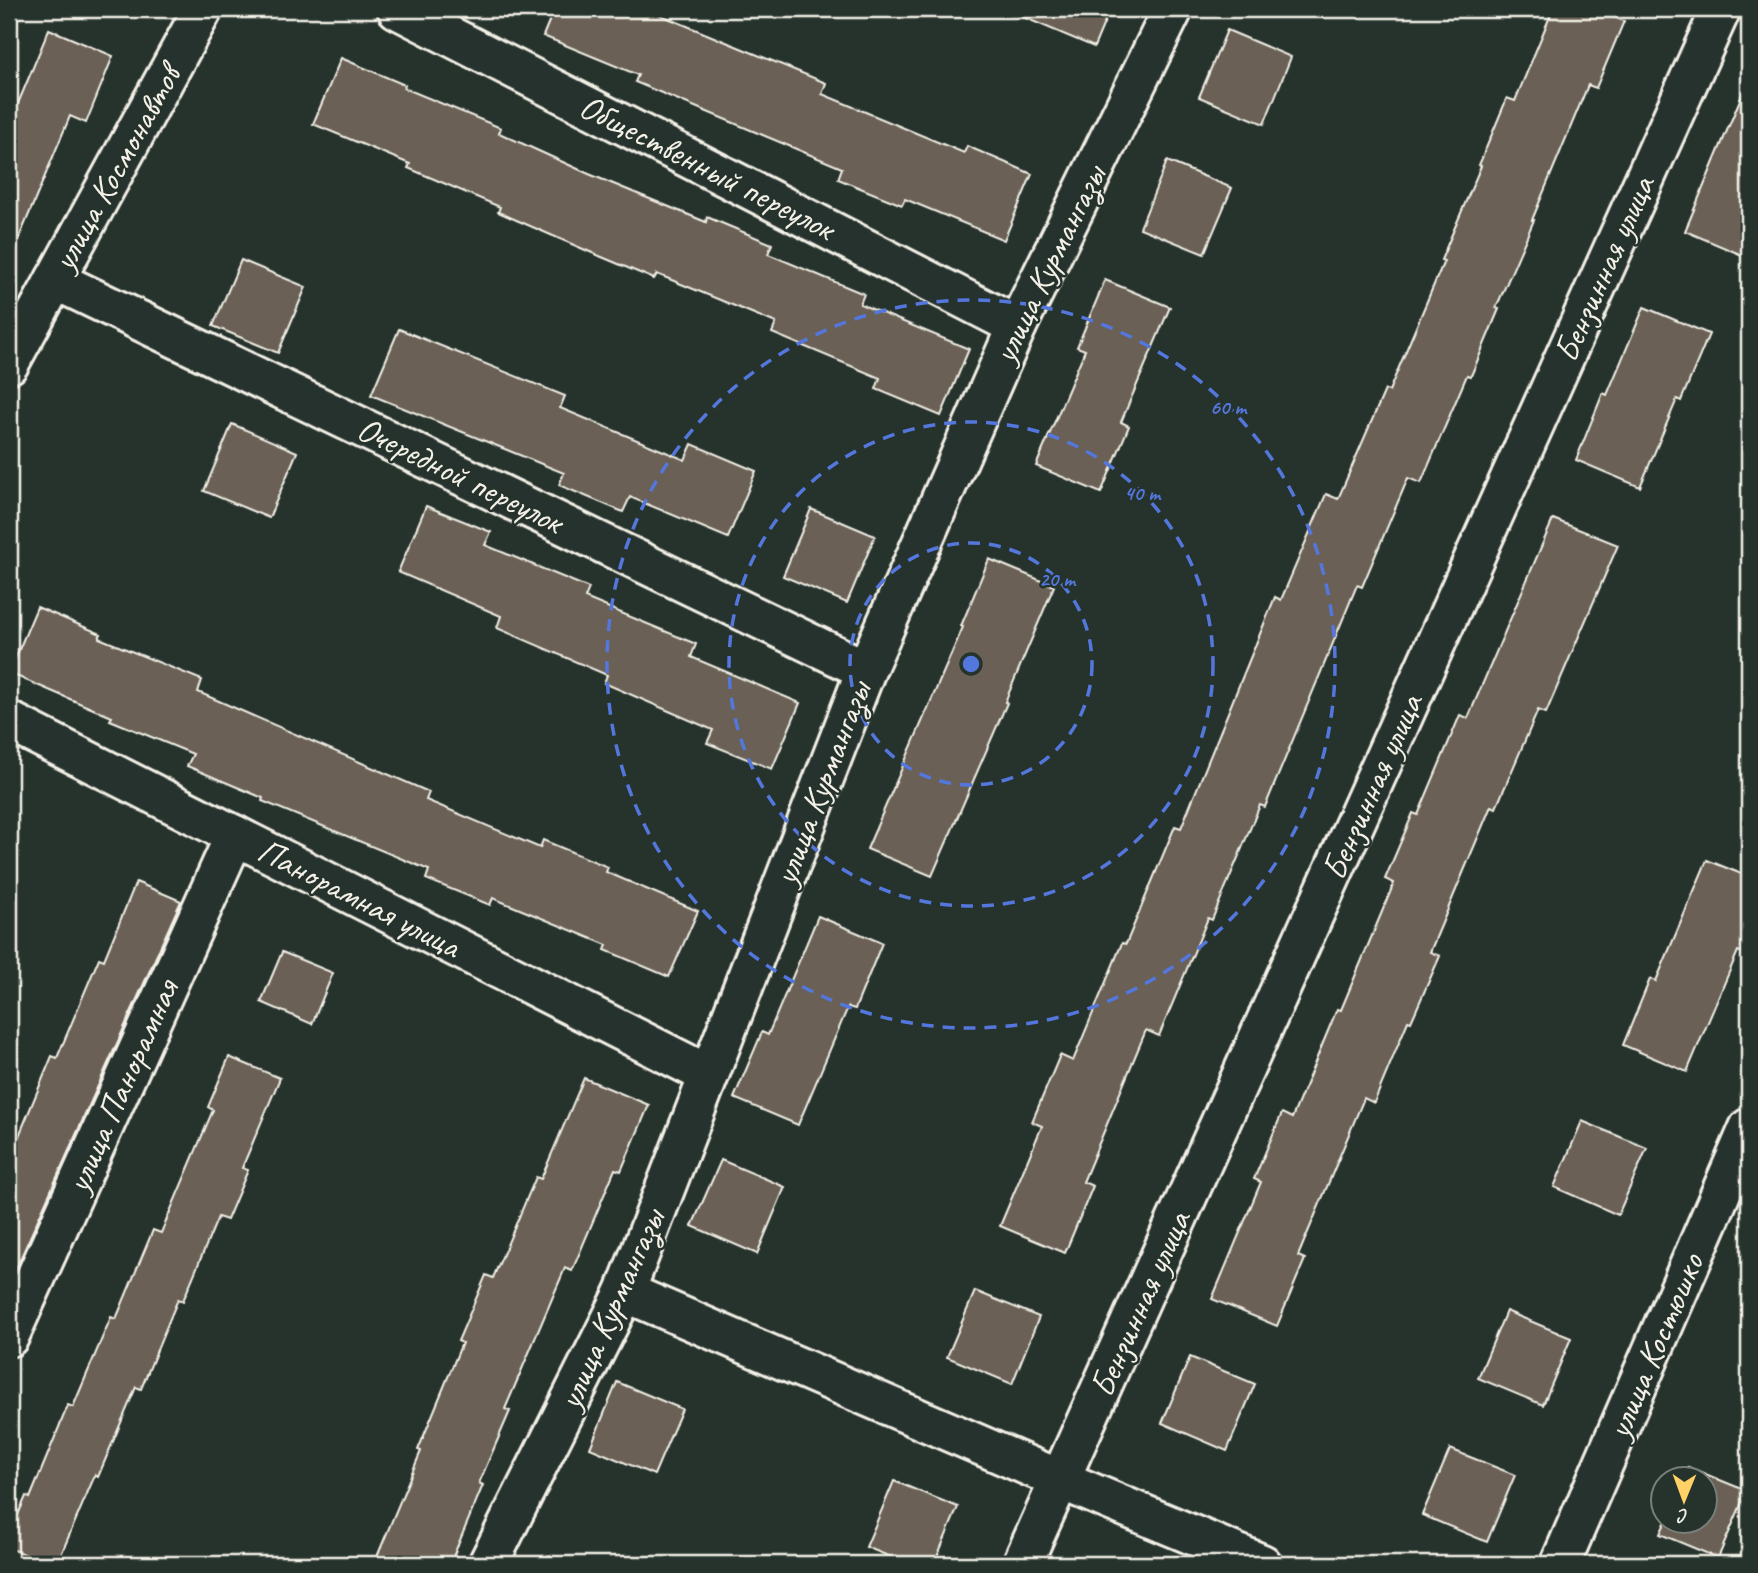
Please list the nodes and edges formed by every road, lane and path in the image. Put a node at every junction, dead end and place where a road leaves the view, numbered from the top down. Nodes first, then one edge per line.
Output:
1 (203, 9) edge
2 (397, 9) edge
3 (1173, 9) edge
4 (1721, 9) edge
5 (55, 280) junction
6 (1017, 326) junction
7 (9, 364) edge
8 (866, 670) junction
9 (9, 721) edge
10 (235, 835) junction
11 (709, 1075) junction
12 (1749, 1128) edge
13 (625, 1292) junction
14 (9, 1337) edge
15 (1060, 1480) junction
16 (488, 1564) edge
17 (1022, 1564) edge
18 (1262, 1564) edge
19 (1560, 1564) edge

1 - 5 street, улица Космонавтов
2 - 6 street, Общественный переулок
3 - 6 street, улица Курмангазы
4 - 15 street, Бензинная улица
5 - 7 street, улица Космонавтов
5 - 8 street, Очередной переулок
6 - 8 street, улица Курмангазы
8 - 11 street, улица Курмангазы
9 - 10 street, Панорамная улица
10 - 11 street, Панорамная улица
10 - 14 street, улица Панорамная
11 - 13 street, улица Курмангазы
12 - 19 street, улица Костюшко
13 - 15 street
13 - 16 street, улица Курмангазы
15 - 17 street, Бензинная улица
15 - 18 street

